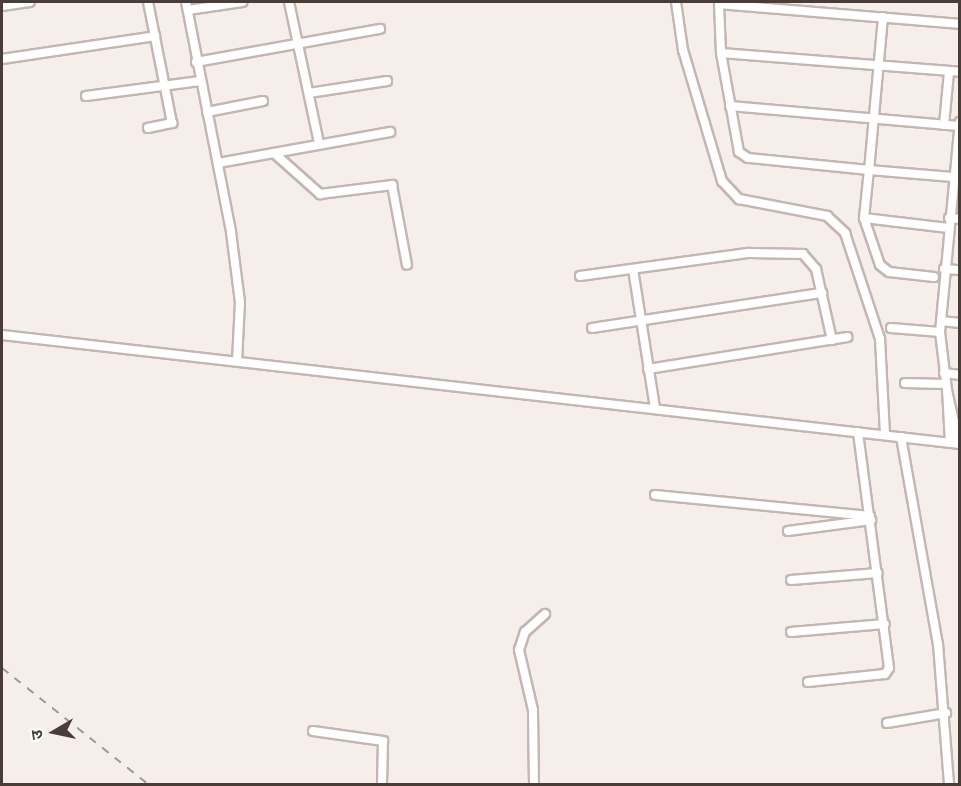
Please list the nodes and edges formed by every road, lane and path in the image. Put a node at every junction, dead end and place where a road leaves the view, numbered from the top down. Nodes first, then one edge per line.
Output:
1 (30, 2) edge
2 (148, 2) edge
3 (186, 2) edge
4 (242, 2) edge
5 (289, 2) edge
6 (676, 2) edge
7 (719, 3) edge
8 (2, 6) edge
9 (188, 10) junction
10 (883, 17) junction
11 (960, 24) edge
12 (380, 29) dead end
13 (155, 36) junction
14 (301, 42) junction
15 (721, 53) junction
16 (2, 59) edge
17 (196, 62) junction
18 (880, 66) junction
19 (949, 72) junction
20 (960, 72) edge
21 (200, 81) junction
22 (387, 81) dead end
23 (165, 86) junction
24 (309, 93) junction
25 (86, 96) dead end
26 (263, 101) dead end
27 (730, 106) junction
28 (207, 112) junction
29 (875, 118) junction
30 (959, 124) edge
31 (944, 125) junction
32 (148, 128) dead end
33 (390, 132) dead end
34 (319, 143) junction
35 (274, 153) junction
36 (218, 163) junction
37 (957, 168) edge
38 (869, 170) junction
39 (953, 177) junction
40 (864, 218) junction
41 (949, 218) junction
42 (960, 219) edge
43 (948, 228) junction
44 (406, 265) dead end
45 (633, 269) junction
46 (944, 269) junction
47 (960, 270) edge
48 (580, 276) dead end
49 (934, 276) dead end
50 (822, 293) junction
51 (641, 321) junction
52 (940, 321) junction
53 (960, 323) edge
54 (592, 328) dead end
55 (891, 328) dead end
56 (940, 332) junction
57 (2, 335) edge
58 (847, 338) dead end
59 (832, 340) junction
60 (237, 361) junction
61 (648, 369) junction
62 (944, 374) junction
63 (960, 375) edge
64 (905, 383) dead end
65 (947, 387) junction
66 (654, 408) junction
67 (951, 416) junction
68 (858, 432) junction
69 (885, 435) junction
70 (901, 437) junction
71 (950, 443) junction
72 (959, 444) edge
73 (655, 495) dead end
74 (871, 518) junction
75 (788, 531) dead end
76 (878, 573) junction
77 (791, 580) dead end
78 (545, 614) dead end
79 (885, 624) junction
80 (791, 632) dead end
81 (808, 682) dead end
82 (946, 713) junction
83 (887, 723) dead end
84 (313, 731) dead end
85 (382, 784) edge
86 (534, 784) edge
87 (949, 784) edge

1 - 8 street
2 - 13 street
3 - 9 street
4 - 9 street
5 - 14 street
6 - 69 street
7 - 10 street
7 - 15 street
9 - 17 street
10 - 11 street
10 - 18 street
12 - 14 street
13 - 16 street
13 - 23 street
14 - 17 street
14 - 24 street
15 - 18 street
15 - 27 street
17 - 21 street
18 - 19 street
18 - 29 street
19 - 20 street
19 - 31 street
21 - 23 street
21 - 28 street
22 - 24 street
23 - 25 street
23 - 32 street
24 - 34 street
26 - 28 street
27 - 29 street
27 - 38 street
28 - 36 street
29 - 31 street
29 - 38 street
30 - 31 street
30 - 37 street
33 - 34 street
34 - 35 street
35 - 36 street
35 - 44 street
36 - 60 street
37 - 39 street
38 - 39 street
38 - 40 street
39 - 41 street
40 - 43 street
40 - 49 street
41 - 42 street
41 - 43 street
43 - 46 street
45 - 48 street
45 - 50 street
45 - 51 street
46 - 47 street
46 - 52 street
50 - 51 street
50 - 59 street
51 - 54 street
51 - 61 street
52 - 53 street
52 - 56 street
55 - 56 street
56 - 62 street
57 - 60 street
58 - 59 street
59 - 61 street
60 - 66 street
61 - 66 street
62 - 63 street
62 - 65 street
64 - 65 street
65 - 67 street
66 - 68 street
67 - 71 street
67 - 72 street
68 - 69 street
68 - 74 street
69 - 70 street
70 - 71 street
70 - 82 street
71 - 72 street
73 - 74 street
74 - 75 street
74 - 76 street
76 - 77 street
76 - 79 street
78 - 86 street
79 - 80 street
79 - 81 street
82 - 83 street
82 - 87 street
84 - 85 street

